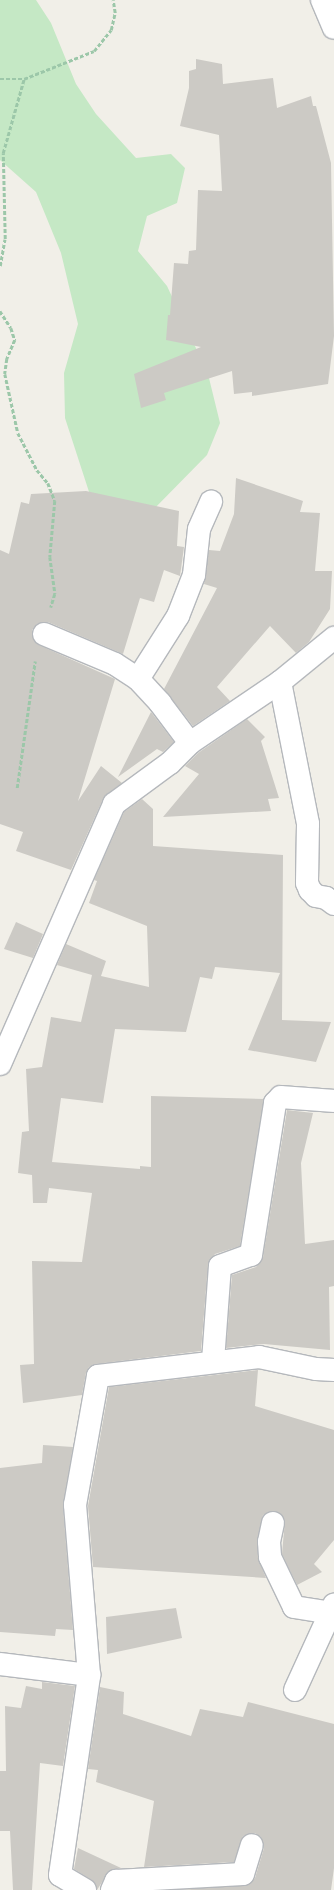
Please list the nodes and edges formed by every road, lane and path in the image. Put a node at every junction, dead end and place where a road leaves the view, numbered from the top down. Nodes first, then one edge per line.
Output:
1 (113, 0) edge
2 (322, 0) edge
3 (334, 28) edge
4 (0, 79) edge
5 (24, 79) junction
6 (0, 266) edge
7 (0, 311) edge
8 (211, 502) dead end
9 (44, 634) junction
10 (334, 638) edge
11 (138, 679) junction
12 (280, 682) junction
13 (190, 743) junction
14 (17, 788) dead end
15 (334, 904) edge
16 (0, 1064) edge
17 (334, 1101) edge
18 (213, 1362) junction
19 (334, 1370) edge
20 (273, 1523) dead end
21 (332, 1609) edge
22 (0, 1664) edge
23 (89, 1675) junction
24 (295, 1690) dead end
25 (252, 1845) dead end
26 (85, 1890) edge
27 (112, 1890) edge

1 - 5 path
2 - 3 street
4 - 5 path
5 - 6 path
7 - 9 path
8 - 11 street
9 - 11 street
9 - 14 path
10 - 12 street
11 - 13 street
12 - 13 street
12 - 15 street
13 - 16 street
17 - 18 street
18 - 19 street
18 - 23 street
20 - 21 street
21 - 24 street
22 - 23 street
23 - 26 street
25 - 27 street

